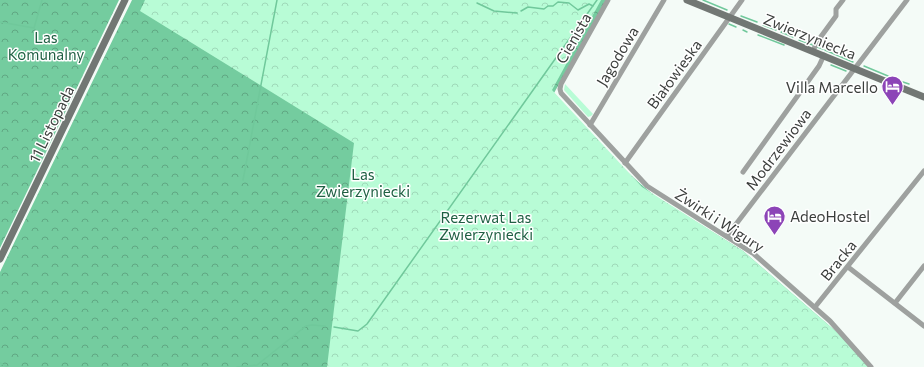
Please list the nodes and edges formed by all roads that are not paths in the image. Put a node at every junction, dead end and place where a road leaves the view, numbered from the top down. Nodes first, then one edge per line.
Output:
1 (125, 0) edge
2 (608, 0) edge
3 (664, 0) edge
4 (687, 0) edge
5 (742, 0) edge
6 (843, 0) edge
7 (907, 0) edge
8 (729, 17) junction
9 (813, 51) junction
10 (824, 55) junction
11 (855, 68) junction
12 (560, 89) joint
13 (924, 96) edge
14 (590, 125) junction
15 (625, 163) junction
16 (924, 171) edge
17 (743, 172) dead end
18 (727, 236) junction
19 (0, 259) edge
20 (924, 266) edge
21 (848, 267) junction
22 (895, 303) junction
23 (815, 307) junction
24 (924, 326) edge
25 (871, 367) edge

1 - 19 street, 11 Listopada
2 - 12 street, Cienista
3 - 14 street, Jagodowa
4 - 8 street, Zwierzyniecka
5 - 8 street, Białowieska
6 - 9 street
7 - 11 street, Modrzewiowa
8 - 9 street, Zwierzyniecka
8 - 15 street, Białowieska
9 - 10 street, Zwierzyniecka
10 - 11 street, Zwierzyniecka
10 - 17 street
11 - 13 street, Zwierzyniecka
11 - 18 street, Modrzewiowa
12 - 14 street, Żwirki i Wigury
14 - 15 street, Żwirki i Wigury
15 - 18 street, Żwirki i Wigury
16 - 21 street, Bracka
18 - 23 street, Żwirki i Wigury
20 - 22 street
21 - 22 street
21 - 23 street, Bracka
22 - 24 street
23 - 25 street, Żwirki i Wigury

